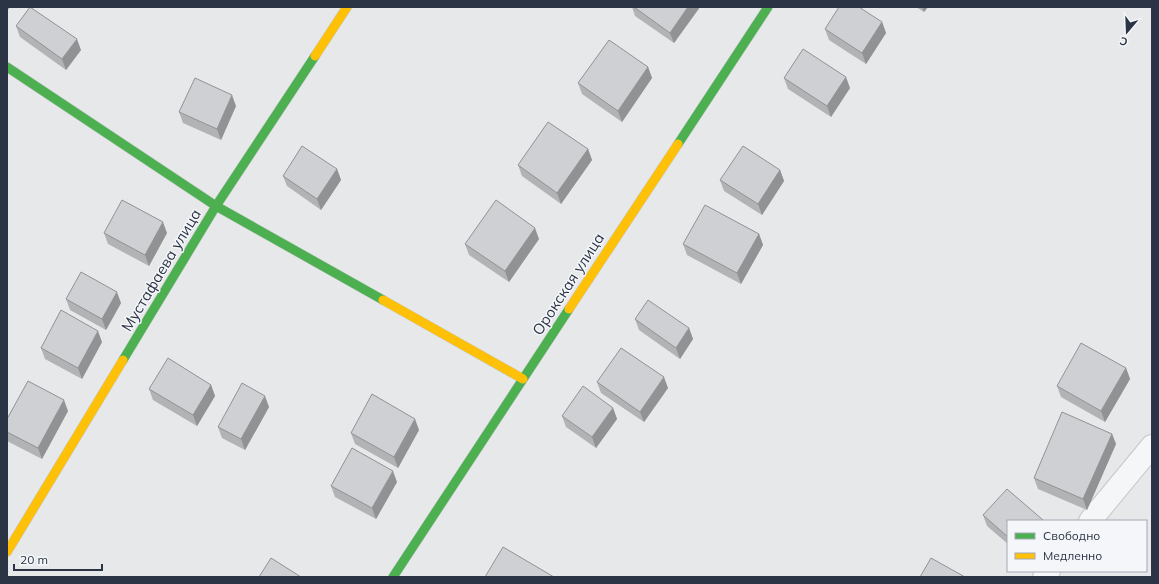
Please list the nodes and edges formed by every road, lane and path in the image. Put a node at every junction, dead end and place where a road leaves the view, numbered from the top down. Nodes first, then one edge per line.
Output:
1 (347, 7) edge
2 (768, 7) edge
3 (7, 67) edge
4 (216, 206) junction
5 (523, 379) junction
6 (1152, 446) edge
7 (1091, 520) edge
8 (7, 552) edge
9 (393, 577) edge

1 - 4 street, Мустафаева улица
2 - 5 street, Орокская улица
3 - 4 street
4 - 5 street
4 - 8 street, Мустафаева улица
5 - 9 street, Орокская улица
6 - 7 street

